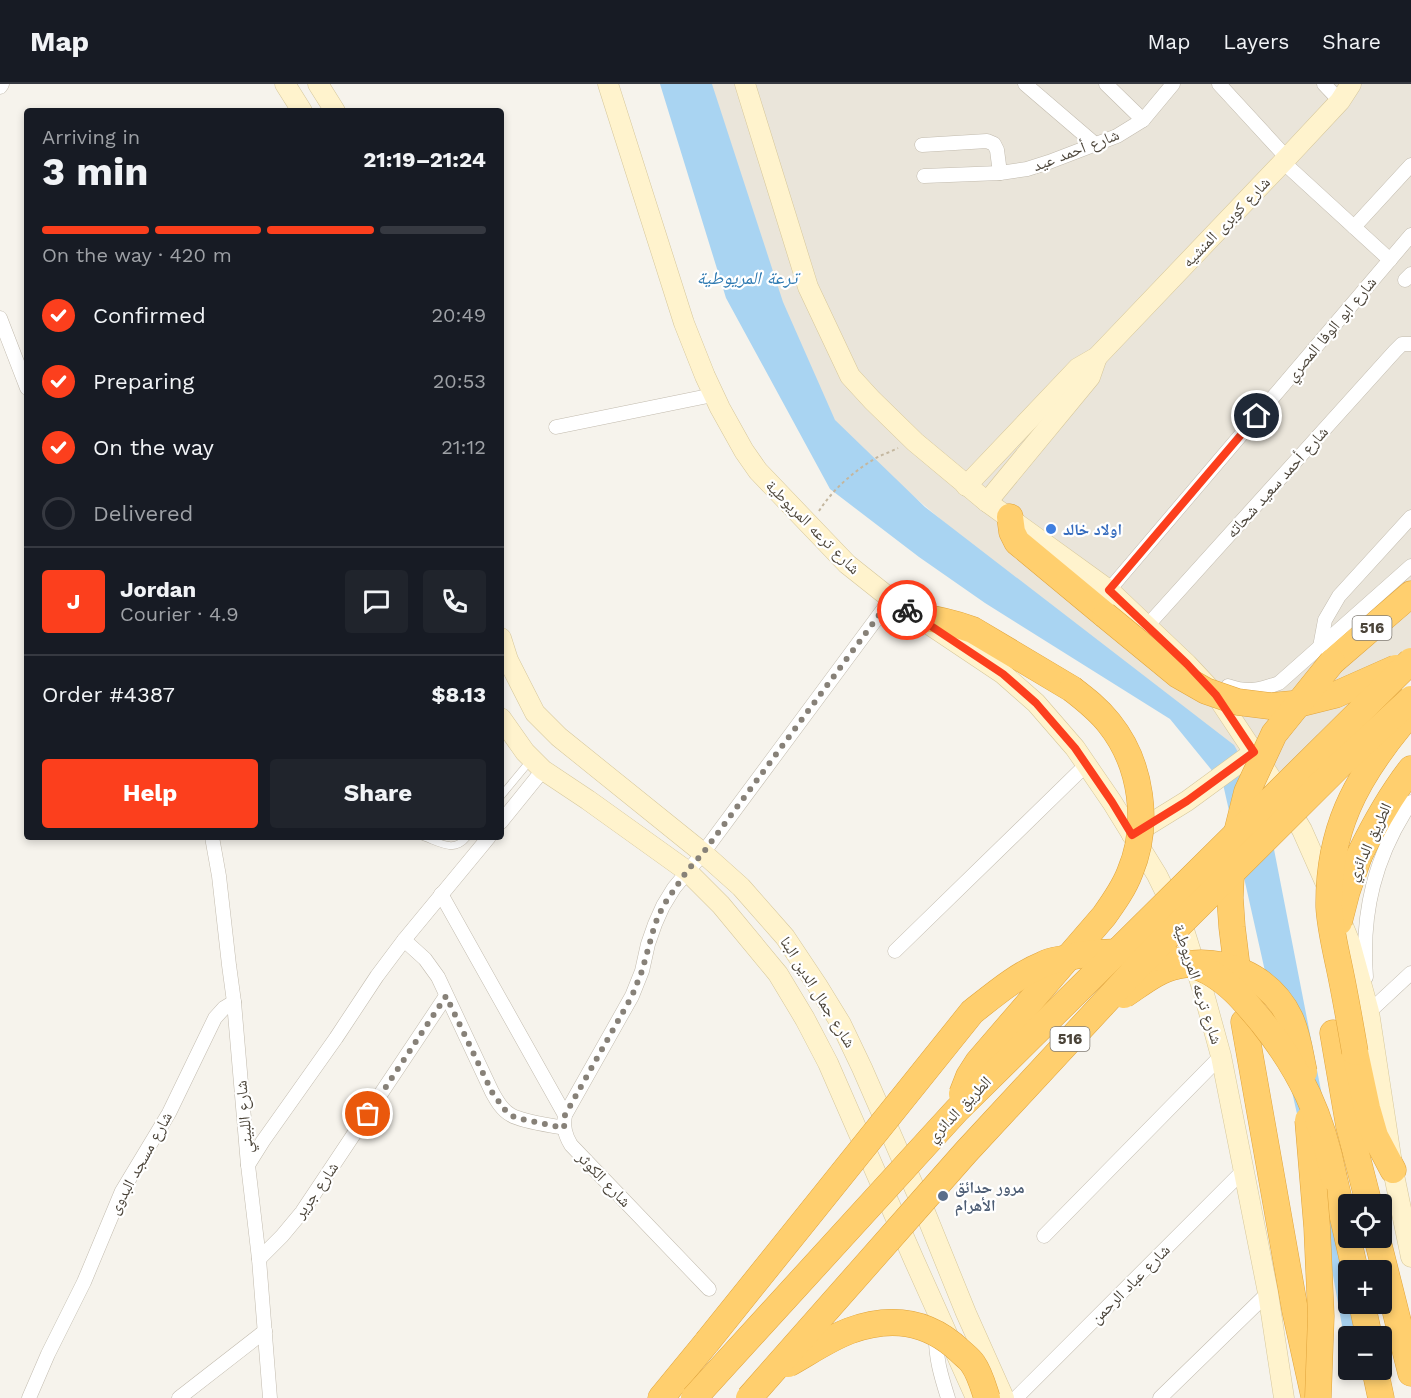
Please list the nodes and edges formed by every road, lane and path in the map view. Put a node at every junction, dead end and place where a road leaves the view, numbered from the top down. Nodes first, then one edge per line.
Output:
1 (285, 84) edge
2 (318, 84) edge
3 (608, 84) edge
4 (745, 84) edge
5 (1025, 84) edge
6 (1106, 84) edge
7 (1173, 84) edge
8 (1219, 84) edge
9 (1324, 84) edge
10 (1350, 84) edge
11 (1340, 101) junction
12 (300, 108) edge
13 (333, 108) edge
14 (1143, 120) junction
15 (1095, 144) junction
16 (922, 145) dead end
17 (1285, 160) junction
18 (1411, 165) edge
19 (1000, 173) junction
20 (924, 176) dead end
21 (1354, 227) junction
22 (1411, 235) edge
23 (1390, 260) junction
24 (0, 318) edge
25 (1411, 344) edge
26 (1097, 357) junction
27 (24, 380) edge
28 (714, 395) junction
29 (556, 427) dead end
30 (915, 442) junction
31 (966, 486) junction
32 (827, 499) dead end
33 (987, 502) junction
34 (1010, 517) junction
35 (1411, 517) edge
36 (1411, 566) edge
37 (1109, 590) junction
38 (1411, 594) edge
39 (891, 599) junction
40 (918, 617) junction
41 (1147, 626) junction
42 (504, 647) edge
43 (1320, 647) junction
44 (1410, 661) edge
45 (1200, 678) junction
46 (1411, 699) edge
47 (1411, 712) edge
48 (504, 722) edge
49 (1249, 755) junction
50 (537, 764) junction
51 (1086, 765) junction
52 (1411, 769) edge
53 (504, 793) edge
54 (1411, 802) edge
55 (504, 817) edge
56 (1132, 835) junction
57 (213, 840) edge
58 (433, 840) edge
59 (464, 840) edge
60 (486, 840) edge
61 (703, 853) junction
62 (687, 871) junction
63 (741, 887) junction
64 (441, 894) junction
65 (721, 905) junction
66 (404, 940) junction
67 (895, 951) dead end
68 (1411, 973) edge
69 (446, 996) junction
70 (234, 1002) junction
71 (1369, 1012) junction
72 (1087, 1021) junction
73 (1221, 1056) junction
74 (957, 1110) junction
75 (564, 1121) junction
76 (248, 1165) junction
77 (1244, 1170) junction
78 (1393, 1170) junction
79 (1366, 1194) edge
80 (1044, 1236) dead end
81 (1380, 1248) edge
82 (1411, 1257) edge
83 (259, 1259) junction
84 (1353, 1260) edge
85 (709, 1289) dead end
86 (1268, 1293) junction
87 (937, 1314) junction
88 (265, 1331) junction
89 (1411, 1373) edge
90 (770, 1375) junction
91 (1377, 1380) edge
92 (29, 1398) edge
93 (179, 1398) edge
94 (270, 1398) edge
95 (662, 1398) edge
96 (694, 1398) edge
97 (749, 1398) edge
98 (948, 1398) edge
99 (976, 1398) edge
100 (987, 1398) edge
101 (1004, 1398) edge
102 (1016, 1398) edge
103 (1160, 1398) edge
104 (1284, 1398) edge
105 (1316, 1398) edge
106 (1381, 1398) edge

1 - 12 main road
2 - 13 main road
3 - 28 main road, شارع ترعه المريوطية
4 - 30 main road
5 - 15 street
6 - 14 street
7 - 14 street, شارع أحمد عيد
8 - 17 street
9 - 11 street
10 - 11 main road, شارع كوبرى المنشيه
11 - 17 main road, شارع كوبرى المنشيه
14 - 15 street, شارع أحمد عيد
15 - 19 street, شارع أحمد عيد
16 - 19 street
17 - 21 street
17 - 26 main road, شارع كوبرى المنشيه
18 - 21 street
19 - 20 street, شارع أحمد عيد
21 - 23 street
22 - 23 street, شارع ابو الوفا المصري
23 - 37 street, شارع ابو الوفا المصري
24 - 27 street
25 - 41 street, شارع أحمد سعيد شحاته
26 - 31 main road, شارع كوبرى المنشيه
26 - 33 main road, شارع كوبرى المنشيه
28 - 29 street
28 - 39 main road, شارع ترعه المريوطية
30 - 31 main road
30 - 32 path
31 - 33 main road
33 - 34 main road
34 - 37 main road
34 - 44 highway, bridge
35 - 43 street
36 - 43 street
37 - 41 main road
38 - 105 highway, 516, bridge
39 - 40 main road, شارع ترعه المريوطية
39 - 61 street
40 - 51 main road, شارع ترعه المريوطية
40 - 74 highway, bridge
41 - 45 main road
42 - 61 main road, شارع جمال الدين البنا
43 - 45 street
44 - 74 highway, الطريق الدائري / 516, bridge
45 - 49 main road
46 - 72 highway, الطريق الدائري / 516, bridge
47 - 78 highway, bridge
48 - 50 main road, شارع جمال الدين البنا
49 - 56 main road
49 - 71 main road
50 - 53 lane
50 - 55 street
50 - 62 main road, شارع جمال الدين البنا
51 - 56 main road, شارع ترعه المريوطية
51 - 67 street
52 - 79 highway, الطريق الدائري, bridge
54 - 71 street
56 - 73 main road, شارع ترعه المريوطية
57 - 70 street, شارع اللبيني
58 - 59 lane
60 - 64 street
61 - 62 street
61 - 63 main road, شارع جمال الدين البنا
62 - 65 main road, شارع جمال الدين البنا
62 - 75 street
63 - 65 main road
63 - 101 main road, شارع جمال الدين البنا
64 - 66 street
64 - 75 street, شارع الكوثر
65 - 87 main road, شارع جمال الدين البنا
66 - 69 street
66 - 76 street
68 - 71 street
69 - 75 street
69 - 83 street, شارع جرير
70 - 76 street, شارع اللبيني
70 - 92 street, شارع مسجد البدوى
71 - 78 main road
72 - 90 highway, الطريق الدائري / 516, bridge
72 - 105 highway, bridge
73 - 77 main road, شارع ترعه المريوطية
73 - 80 street
74 - 96 highway, الطريق الدائري / 516, bridge
75 - 85 street, شارع الكوثر
76 - 83 street, شارع اللبيني
77 - 86 main road, شارع ترعه المريوطية
77 - 102 street, شارع عباد الرحمن
78 - 82 main road
81 - 89 highway
83 - 88 street, شارع اللبيني
84 - 95 highway, bridge
86 - 103 street
86 - 104 main road, شارع ترعه المريوطية
87 - 98 street
87 - 99 main road, شارع جمال الدين البنا
88 - 93 street
88 - 94 street, شارع اللبيني
90 - 97 highway, الطريق الدائري / 516, bridge
90 - 100 highway, bridge
91 - 106 highway

